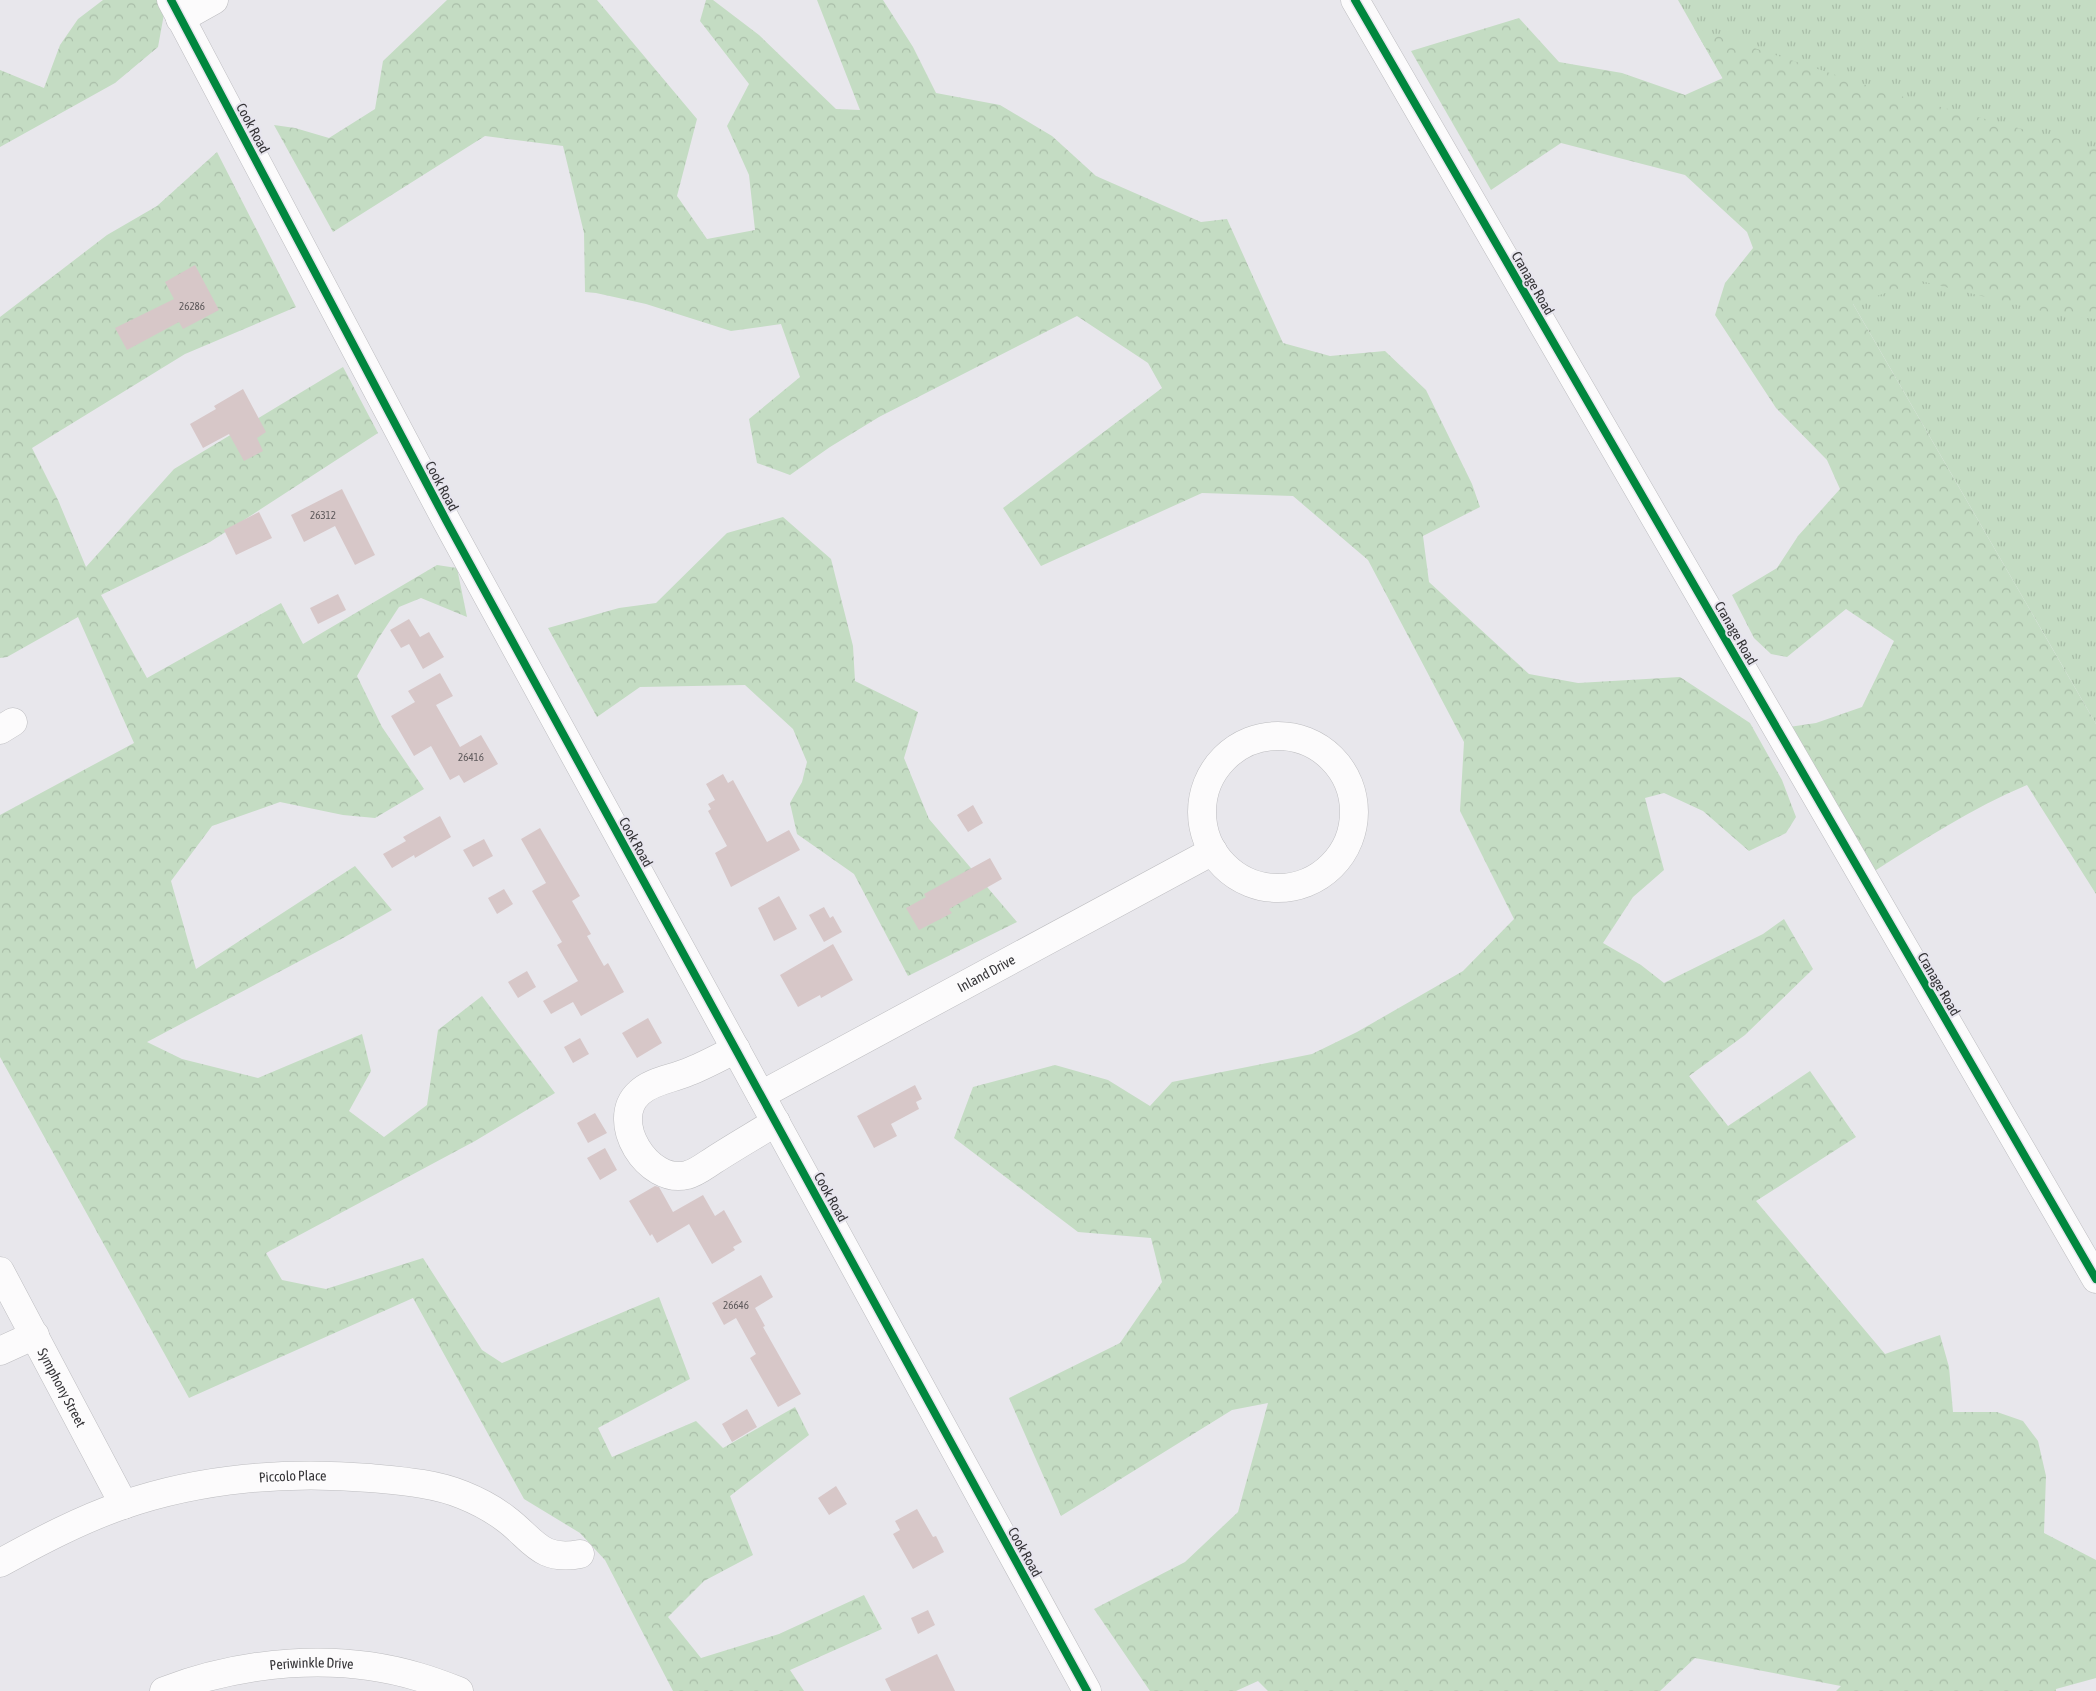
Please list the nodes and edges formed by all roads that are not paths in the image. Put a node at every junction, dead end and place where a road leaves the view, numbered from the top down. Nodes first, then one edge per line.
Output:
1 (214, 0) edge
2 (1355, 0) edge
3 (176, 9) edge
4 (1213, 851) junction
5 (736, 1049) junction
6 (761, 1095) junction
7 (776, 1122) junction
8 (0, 1271) edge
9 (2096, 1279) edge
10 (35, 1335) junction
11 (0, 1351) edge
12 (124, 1505) junction
13 (580, 1554) dead end
14 (0, 1563) edge
15 (416, 1684) edge
16 (164, 1691) edge
17 (459, 1691) edge
18 (1087, 1691) edge

1 - 3 street
2 - 9 street, Cranage Road
3 - 5 street, Cook Road
4 - 4 street
4 - 6 street, Inland Drive
5 - 6 street, Cook Road
5 - 7 street
6 - 7 street, Cook Road
7 - 18 street, Cook Road
8 - 10 street, Symphony Street
10 - 11 street
10 - 12 street, Symphony Street
12 - 13 street, Piccolo Place
12 - 14 street, Piccolo Place
15 - 16 street, Periwinkle Drive
15 - 17 street, Periwinkle Drive

